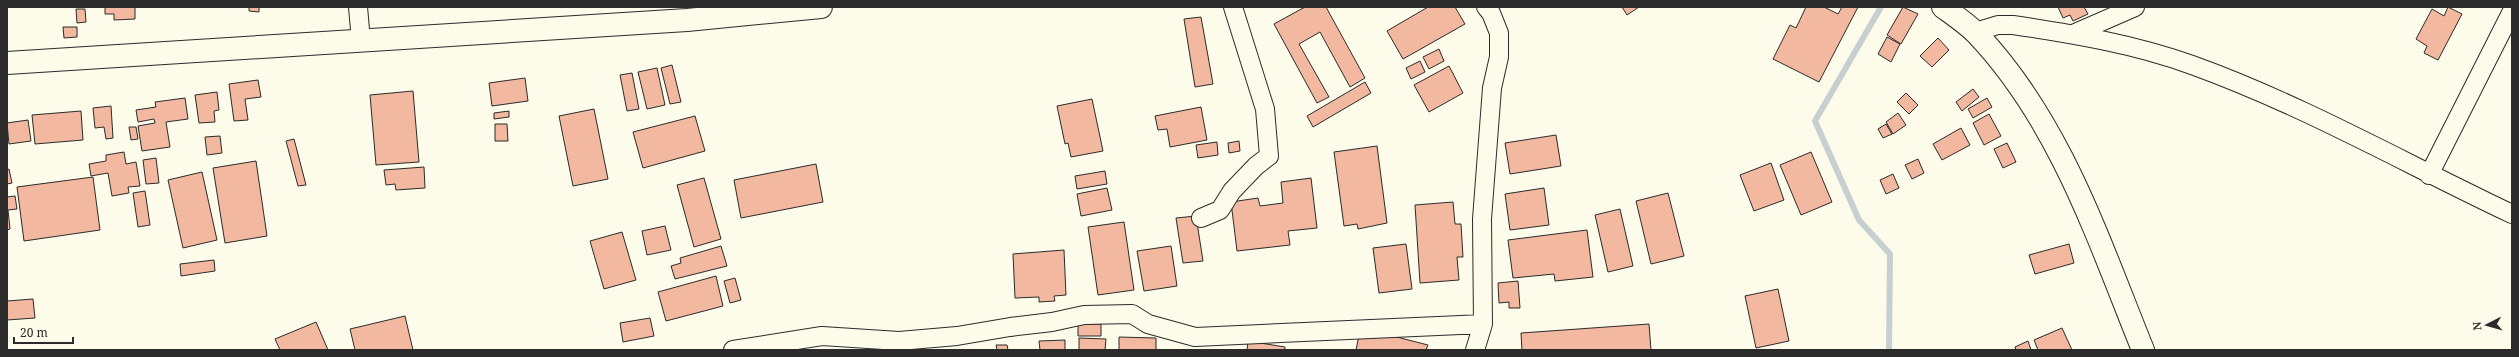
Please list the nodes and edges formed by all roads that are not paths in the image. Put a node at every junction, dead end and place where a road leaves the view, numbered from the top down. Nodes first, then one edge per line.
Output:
1 (358, 7) edge
2 (821, 7) edge
3 (1233, 7) edge
4 (1486, 7) edge
5 (1943, 7) edge
6 (2136, 7) edge
7 (2512, 11) edge
8 (1975, 32) junction
9 (2073, 34) junction
10 (361, 41) junction
11 (7, 63) edge
12 (2429, 174) junction
13 (2512, 214) edge
14 (1201, 218) dead end
15 (1483, 324) junction
16 (1200, 344) edge
17 (733, 350) edge
18 (1475, 350) edge
19 (2143, 350) edge

1 - 10 street
2 - 10 main road
3 - 14 street
4 - 15 street
5 - 8 main road
6 - 9 street
7 - 12 street
8 - 9 street
8 - 19 main road
9 - 12 street
10 - 11 main road
12 - 13 street
15 - 16 street
15 - 18 street
16 - 17 street

